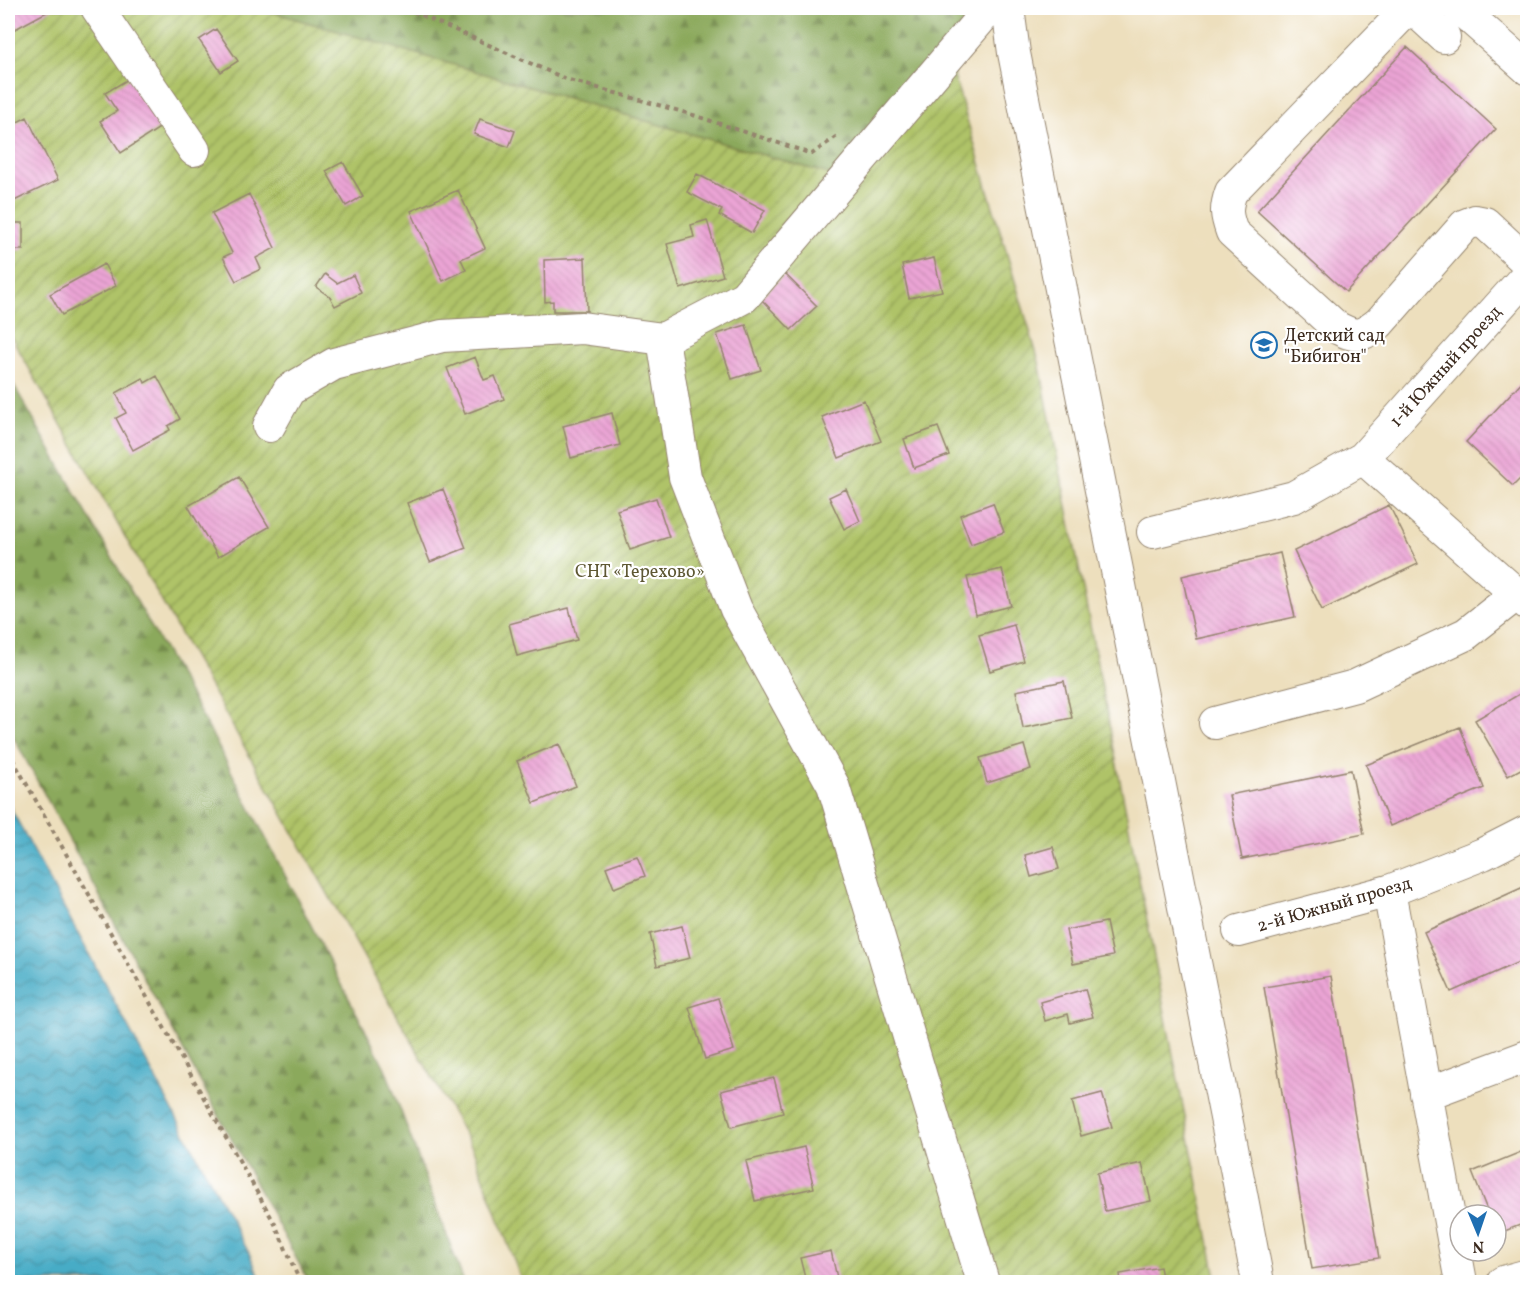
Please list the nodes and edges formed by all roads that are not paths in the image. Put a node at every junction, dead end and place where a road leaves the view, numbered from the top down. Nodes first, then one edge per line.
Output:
1 (97, 8) edge
2 (990, 8) edge
3 (1008, 8) edge
4 (1459, 8) edge
5 (1444, 37) dead end
6 (1527, 69) edge
7 (194, 150) dead end
8 (1526, 275) edge
9 (663, 339) junction
10 (269, 426) dead end
11 (1364, 458) junction
12 (1153, 532) dead end
13 (1522, 599) edge
14 (1215, 723) dead end
15 (1527, 831) edge
16 (1389, 891) junction
17 (1239, 931) dead end
18 (1527, 1056) edge
19 (1426, 1094) junction
20 (1527, 1275) edge
21 (983, 1282) edge
22 (1258, 1282) edge
23 (1461, 1282) edge
24 (1503, 1282) edge

1 - 7 street
2 - 9 street
3 - 22 street
4 - 6 street
5 - 8 street
8 - 11 street, 1-й Южный проезд
9 - 10 street
9 - 21 street
11 - 12 street, 1-й Южный проезд
11 - 13 street
13 - 14 street
15 - 16 street, 2-й Южный проезд
16 - 17 street, 2-й Южный проезд
16 - 19 street
18 - 19 street
19 - 23 street
20 - 24 street

